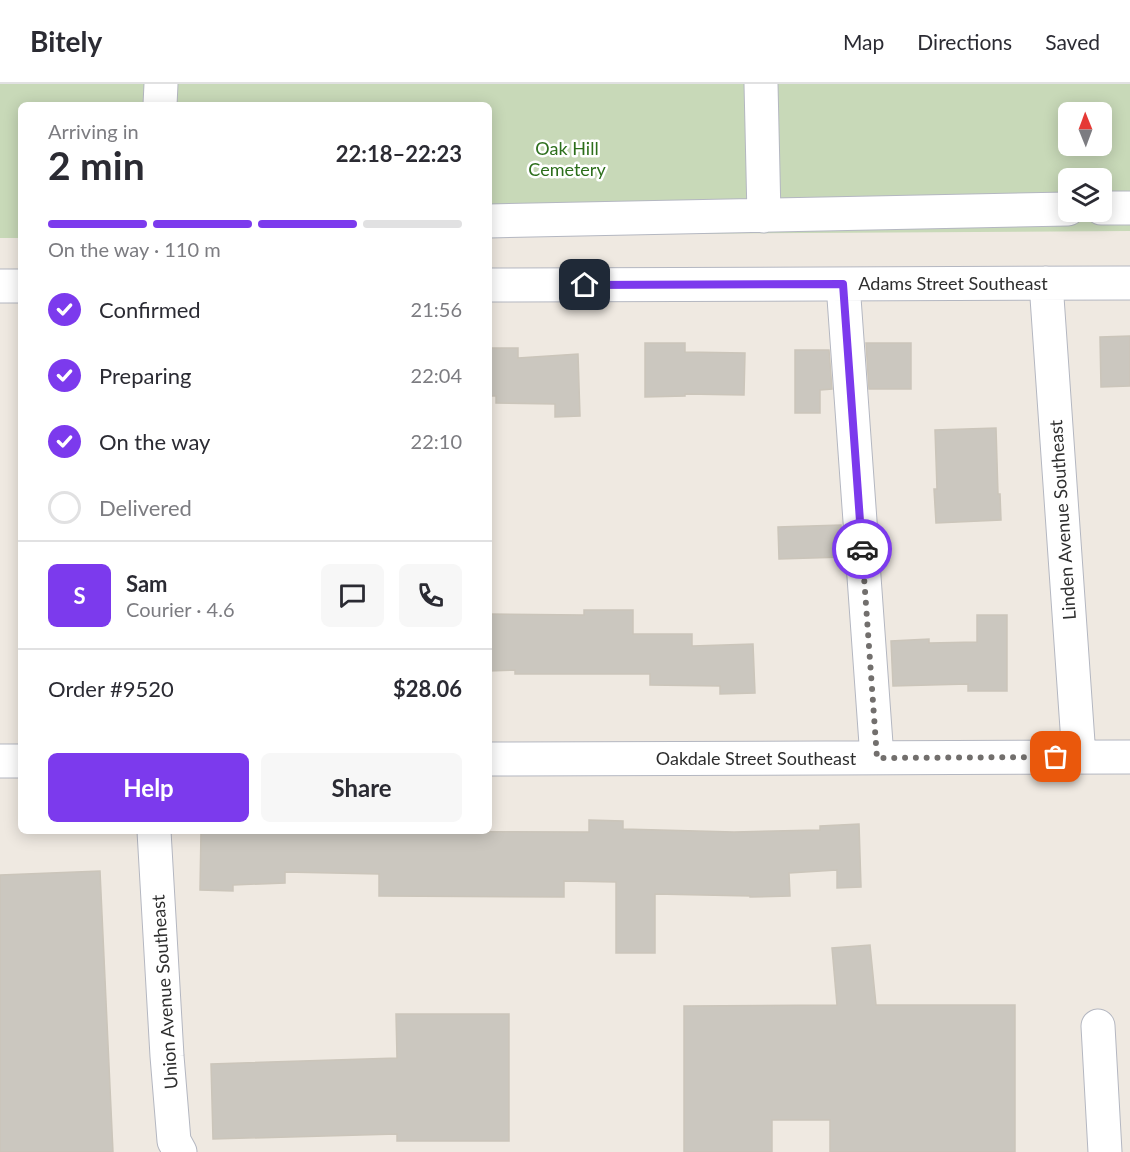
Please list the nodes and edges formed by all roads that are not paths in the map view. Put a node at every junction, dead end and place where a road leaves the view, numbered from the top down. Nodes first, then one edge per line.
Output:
1 (161, 84) edge
2 (761, 84) edge
3 (160, 102) edge
4 (1112, 208) edge
5 (1130, 208) edge
6 (1058, 209) edge
7 (764, 216) junction
8 (492, 221) edge
9 (1046, 283) junction
10 (1130, 283) edge
11 (843, 284) junction
12 (492, 285) edge
13 (0, 286) edge
14 (18, 286) edge
15 (1079, 757) junction
16 (1130, 757) edge
17 (877, 758) junction
18 (492, 759) edge
19 (0, 761) edge
20 (18, 761) edge
21 (154, 834) edge
22 (1098, 1026) dead end
23 (180, 1152) edge
24 (1106, 1152) edge

1 - 3 street
2 - 7 street
4 - 5 street
6 - 7 street
7 - 8 street
9 - 10 street, Adams Street Southeast
9 - 11 street, Adams Street Southeast
9 - 15 street, Linden Avenue Southeast
11 - 12 street, Adams Street Southeast
11 - 17 street
13 - 14 street
15 - 16 street, Oakdale Street Southeast
15 - 17 street, Oakdale Street Southeast
17 - 18 street, Oakdale Street Southeast
19 - 20 street
21 - 23 street, Union Avenue Southeast
22 - 24 street

